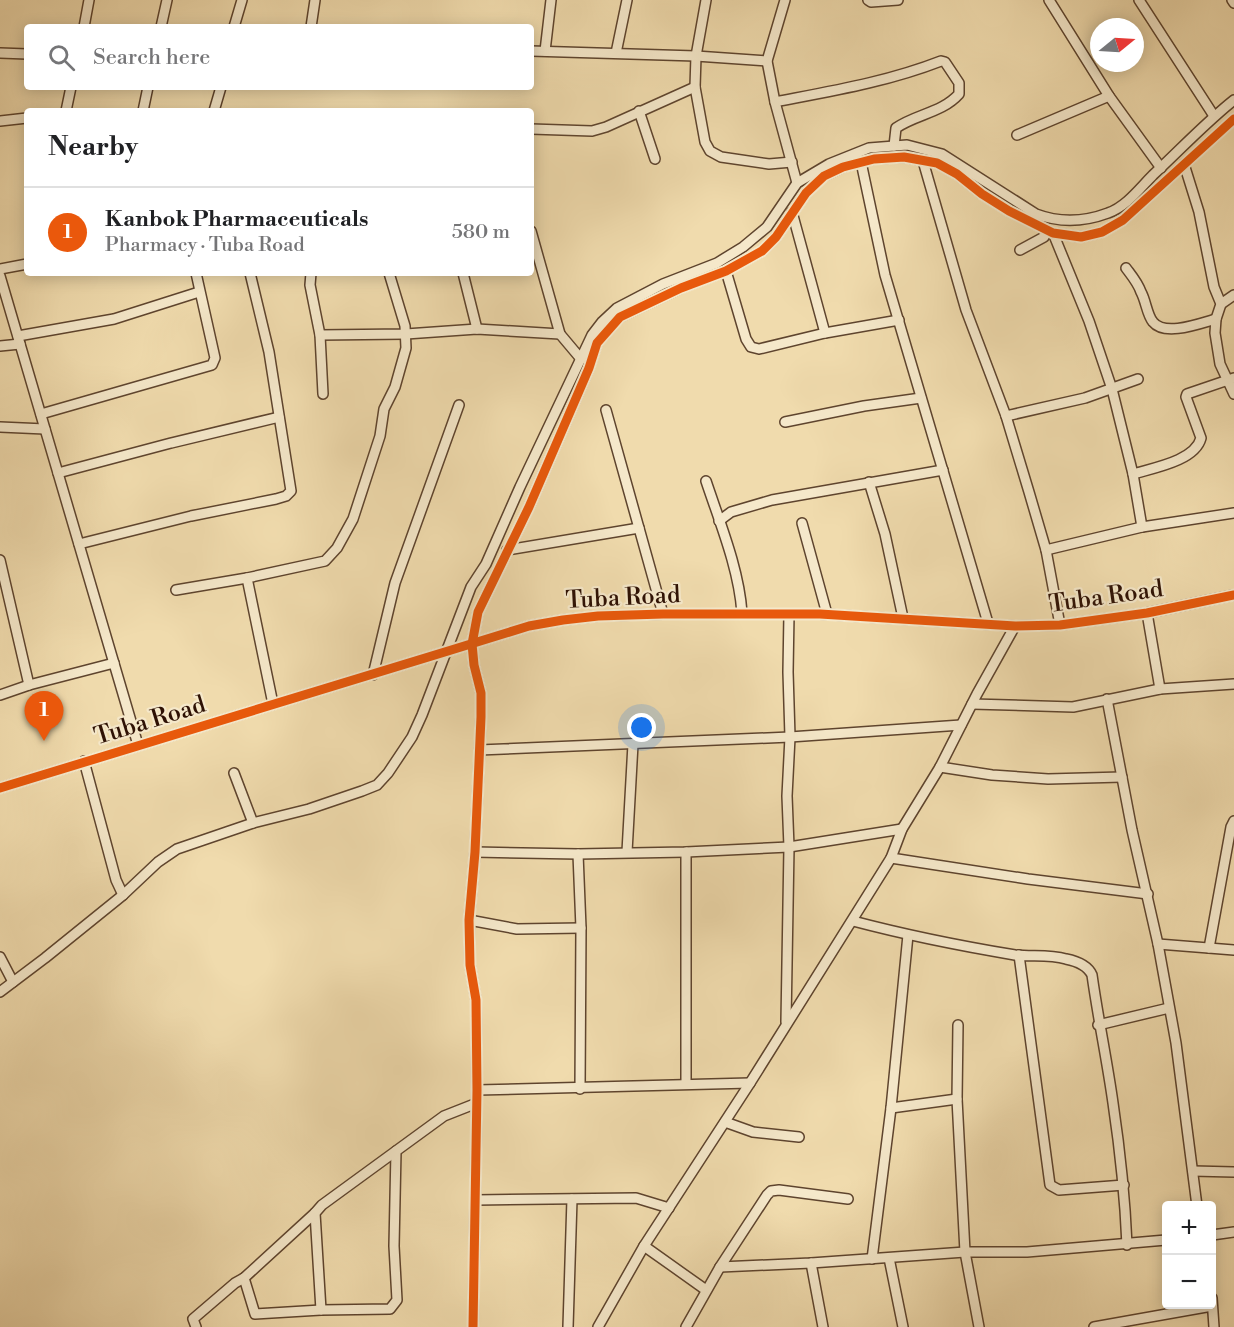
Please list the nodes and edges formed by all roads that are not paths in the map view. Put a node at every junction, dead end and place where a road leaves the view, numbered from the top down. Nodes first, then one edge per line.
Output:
1 (89, 0) edge
2 (167, 0) edge
3 (242, 0) edge
4 (315, 0) edge
5 (551, 0) edge
6 (627, 0) edge
7 (706, 0) edge
8 (785, 0) edge
9 (868, 0) edge
10 (898, 0) edge
11 (1049, 0) edge
12 (1139, 0) edge
13 (85, 24) edge
14 (162, 24) edge
15 (235, 24) edge
16 (311, 24) edge
17 (534, 51) edge
18 (545, 51) junction
19 (0, 53) edge
20 (616, 53) junction
21 (24, 54) edge
22 (696, 56) junction
23 (768, 62) junction
24 (695, 87) junction
25 (70, 90) edge
26 (147, 90) edge
27 (220, 90) edge
28 (1109, 96) junction
29 (1234, 100) edge
30 (776, 102) junction
31 (67, 108) edge
32 (144, 108) edge
33 (215, 108) edge
34 (639, 111) junction
35 (1214, 116) junction
36 (24, 117) edge
37 (1234, 119) edge
38 (0, 121) edge
39 (534, 129) edge
40 (1017, 135) dead end
41 (894, 146) junction
42 (656, 159) dead end
43 (923, 160) junction
44 (792, 162) junction
45 (861, 162) junction
46 (1184, 164) junction
47 (1161, 168) junction
48 (797, 183) junction
49 (792, 212) junction
50 (1050, 232) junction
51 (534, 242) edge
52 (1020, 250) dead end
53 (24, 265) edge
54 (1126, 268) dead end
55 (0, 269) edge
56 (726, 271) junction
57 (0, 276) edge
58 (196, 276) edge
59 (251, 276) edge
60 (311, 276) edge
61 (390, 276) edge
62 (464, 276) edge
63 (199, 292) junction
64 (1234, 295) edge
65 (1221, 304) junction
66 (1216, 319) junction
67 (899, 320) junction
68 (477, 329) junction
69 (825, 333) junction
70 (406, 334) junction
71 (560, 334) junction
72 (320, 335) junction
73 (19, 340) junction
74 (0, 346) edge
75 (581, 359) junction
76 (1138, 379) dead end
77 (1231, 379) edge
78 (1112, 389) junction
79 (323, 394) dead end
80 (1234, 394) edge
81 (921, 398) junction
82 (459, 405) dead end
83 (606, 410) dead end
84 (41, 414) junction
85 (1006, 416) junction
86 (279, 417) junction
87 (785, 422) dead end
88 (0, 427) edge
89 (45, 429) junction
90 (943, 470) junction
91 (58, 473) junction
92 (1133, 474) junction
93 (706, 481) dead end
94 (868, 482) junction
95 (1234, 513) edge
96 (719, 521) junction
97 (802, 524) dead end
98 (1142, 527) junction
99 (639, 528) junction
100 (79, 544) junction
101 (507, 550) junction
102 (1046, 550) junction
103 (0, 560) edge
104 (247, 578) junction
105 (176, 590) dead end
106 (1234, 595) edge
107 (4, 599) edge
108 (742, 613) junction
109 (1147, 613) junction
110 (663, 614) junction
111 (789, 614) junction
112 (828, 614) junction
113 (903, 618) junction
114 (988, 623) junction
115 (1060, 625) junction
116 (1015, 626) junction
117 (472, 644) junction
118 (447, 651) junction
119 (114, 663) junction
120 (373, 675) junction
121 (1234, 684) edge
122 (29, 685) junction
123 (1160, 689) junction
124 (0, 695) edge
125 (1107, 699) junction
126 (273, 704) junction
127 (972, 704) junction
128 (961, 725) junction
129 (790, 737) junction
130 (633, 744) junction
131 (138, 745) junction
132 (479, 750) junction
133 (84, 761) junction
134 (940, 767) junction
135 (234, 773) dead end
136 (1122, 777) junction
137 (0, 788) edge
138 (1234, 821) edge
139 (253, 824) junction
140 (903, 829) junction
141 (789, 847) junction
142 (475, 852) junction
143 (627, 852) junction
144 (686, 852) junction
145 (578, 854) junction
146 (891, 858) junction
147 (1148, 894) junction
148 (123, 895) junction
149 (469, 920) junction
150 (853, 921) junction
151 (581, 928) junction
152 (908, 935) junction
153 (1158, 944) junction
154 (1209, 948) junction
155 (1234, 950) edge
156 (1019, 955) junction
157 (0, 957) edge
158 (14, 982) junction
159 (0, 992) edge
160 (1169, 1008) junction
161 (786, 1024) junction
162 (958, 1025) dead end
163 (1098, 1025) junction
164 (750, 1083) junction
165 (686, 1084) junction
166 (580, 1089) junction
167 (477, 1090) junction
168 (957, 1099) junction
169 (477, 1103) junction
170 (891, 1108) junction
171 (725, 1122) junction
172 (799, 1137) dead end
173 (396, 1151) junction
174 (1193, 1171) junction
175 (1234, 1172) edge
176 (1124, 1185) junction
177 (572, 1199) junction
178 (848, 1199) dead end
179 (476, 1200) junction
180 (1196, 1201) edge
181 (669, 1208) junction
182 (315, 1213) junction
183 (1234, 1232) edge
184 (1216, 1234) edge
185 (1162, 1241) edge
186 (1127, 1245) junction
187 (644, 1246) junction
188 (965, 1252) junction
189 (889, 1258) junction
190 (872, 1259) junction
191 (811, 1263) junction
192 (720, 1267) junction
193 (244, 1278) junction
194 (706, 1290) junction
195 (1179, 1309) edge
196 (1213, 1309) edge
197 (321, 1310) junction
198 (196, 1327) edge
199 (473, 1327) edge
200 (568, 1327) edge
201 (598, 1327) edge
202 (686, 1327) edge
203 (823, 1327) edge
204 (903, 1327) edge
205 (979, 1327) edge
206 (1094, 1327) edge
207 (1214, 1327) edge

1 - 13 street
2 - 14 street
3 - 15 street
4 - 16 street
5 - 18 street
6 - 20 street
7 - 22 street
8 - 23 street
9 - 10 street
11 - 28 street
12 - 35 street
17 - 18 street
18 - 20 street
19 - 21 street
20 - 22 street
22 - 23 street
22 - 24 street
23 - 30 street
24 - 34 street
24 - 44 street
25 - 31 street
26 - 32 street
27 - 33 street
28 - 40 street
28 - 47 street
29 - 35 street
30 - 41 street
30 - 44 street
34 - 39 street
34 - 42 street
35 - 47 street
36 - 38 street
37 - 46 street
41 - 47 street
41 - 48 street
43 - 45 street
43 - 50 street
43 - 85 street
44 - 48 street
45 - 49 street
45 - 67 street
46 - 50 street
46 - 65 street
48 - 75 street
49 - 56 street
49 - 69 street
50 - 52 street
50 - 78 street
51 - 71 street
53 - 55 street
54 - 66 street
56 - 69 street
56 - 101 street
57 - 73 street
58 - 63 street
59 - 86 street
60 - 72 street
61 - 70 street
62 - 68 street
63 - 73 street
63 - 84 street
64 - 65 street
65 - 66 street
66 - 77 street
67 - 69 street
67 - 81 street
68 - 70 street
68 - 71 street
70 - 72 street
70 - 104 street
71 - 75 street
72 - 79 street
73 - 74 street
73 - 84 street
75 - 118 street
76 - 78 street
77 - 80 street
77 - 92 street
78 - 85 street
78 - 92 street
81 - 87 street
81 - 90 street
82 - 120 street
83 - 99 street
84 - 89 street
85 - 102 street
86 - 91 street
86 - 100 street
88 - 89 street
89 - 91 street
90 - 94 street
90 - 114 street
91 - 100 street
92 - 98 street
93 - 96 street
94 - 96 street
94 - 113 street
95 - 98 street
96 - 108 street
97 - 112 street
98 - 102 street
99 - 101 street
99 - 110 street
100 - 119 street
101 - 117 street
102 - 115 street
103 - 107 street
104 - 105 street
104 - 126 street
106 - 109 street, Tuba Road
107 - 122 street
108 - 110 street, Tuba Road
108 - 111 street, Tuba Road
109 - 115 street, Tuba Road
109 - 123 street
110 - 117 street, Tuba Road
111 - 112 street, Tuba Road
111 - 129 street
112 - 113 street, Tuba Road
113 - 114 street, Tuba Road
114 - 116 street, Tuba Road
115 - 116 street, Tuba Road
116 - 127 street
117 - 118 street, Tuba Road
117 - 132 street
118 - 120 street, Tuba Road
118 - 139 street
119 - 122 street
119 - 131 street
120 - 126 street, Tuba Road
121 - 123 street
122 - 124 street
123 - 125 street
125 - 127 street
125 - 136 street
126 - 131 street, Tuba Road
127 - 128 street
128 - 129 street
128 - 134 street
129 - 130 street
129 - 141 street
130 - 132 street
130 - 143 street
131 - 133 street, Tuba Road
132 - 142 street
133 - 137 street, Tuba Road
133 - 148 street
134 - 136 street
134 - 140 street
135 - 139 street
136 - 147 street
138 - 154 street
139 - 148 street
140 - 141 street
140 - 146 street
141 - 144 street
141 - 161 street
142 - 145 street
142 - 149 street
143 - 144 street
143 - 145 street
144 - 165 street
145 - 151 street
146 - 147 street
146 - 150 street
147 - 153 street
148 - 158 street
149 - 151 street
149 - 167 street
150 - 152 street
150 - 161 street
151 - 166 street
152 - 156 street
152 - 170 street
153 - 154 street
153 - 160 street
154 - 155 street
156 - 163 street
156 - 176 street
157 - 158 street
158 - 159 street
160 - 163 street
160 - 174 street
161 - 164 street
162 - 168 street
163 - 176 street
164 - 165 street
164 - 171 street
165 - 166 street
166 - 167 street
167 - 169 street
168 - 170 street
168 - 188 street
169 - 173 street
169 - 179 street
170 - 190 street
171 - 172 street
171 - 181 street
173 - 182 street
173 - 197 street
174 - 175 street
174 - 180 street
176 - 186 street
177 - 179 street
177 - 181 street
177 - 200 street
178 - 192 street
179 - 199 street
181 - 187 street
182 - 193 street
182 - 197 street
183 - 184 street
185 - 186 street
186 - 188 street
187 - 194 street
187 - 201 street
188 - 189 street
188 - 205 street
189 - 190 street
189 - 204 street
190 - 191 street
191 - 192 street
191 - 203 street
192 - 194 street
193 - 197 street
193 - 198 street
194 - 202 street
195 - 206 street
196 - 207 street

